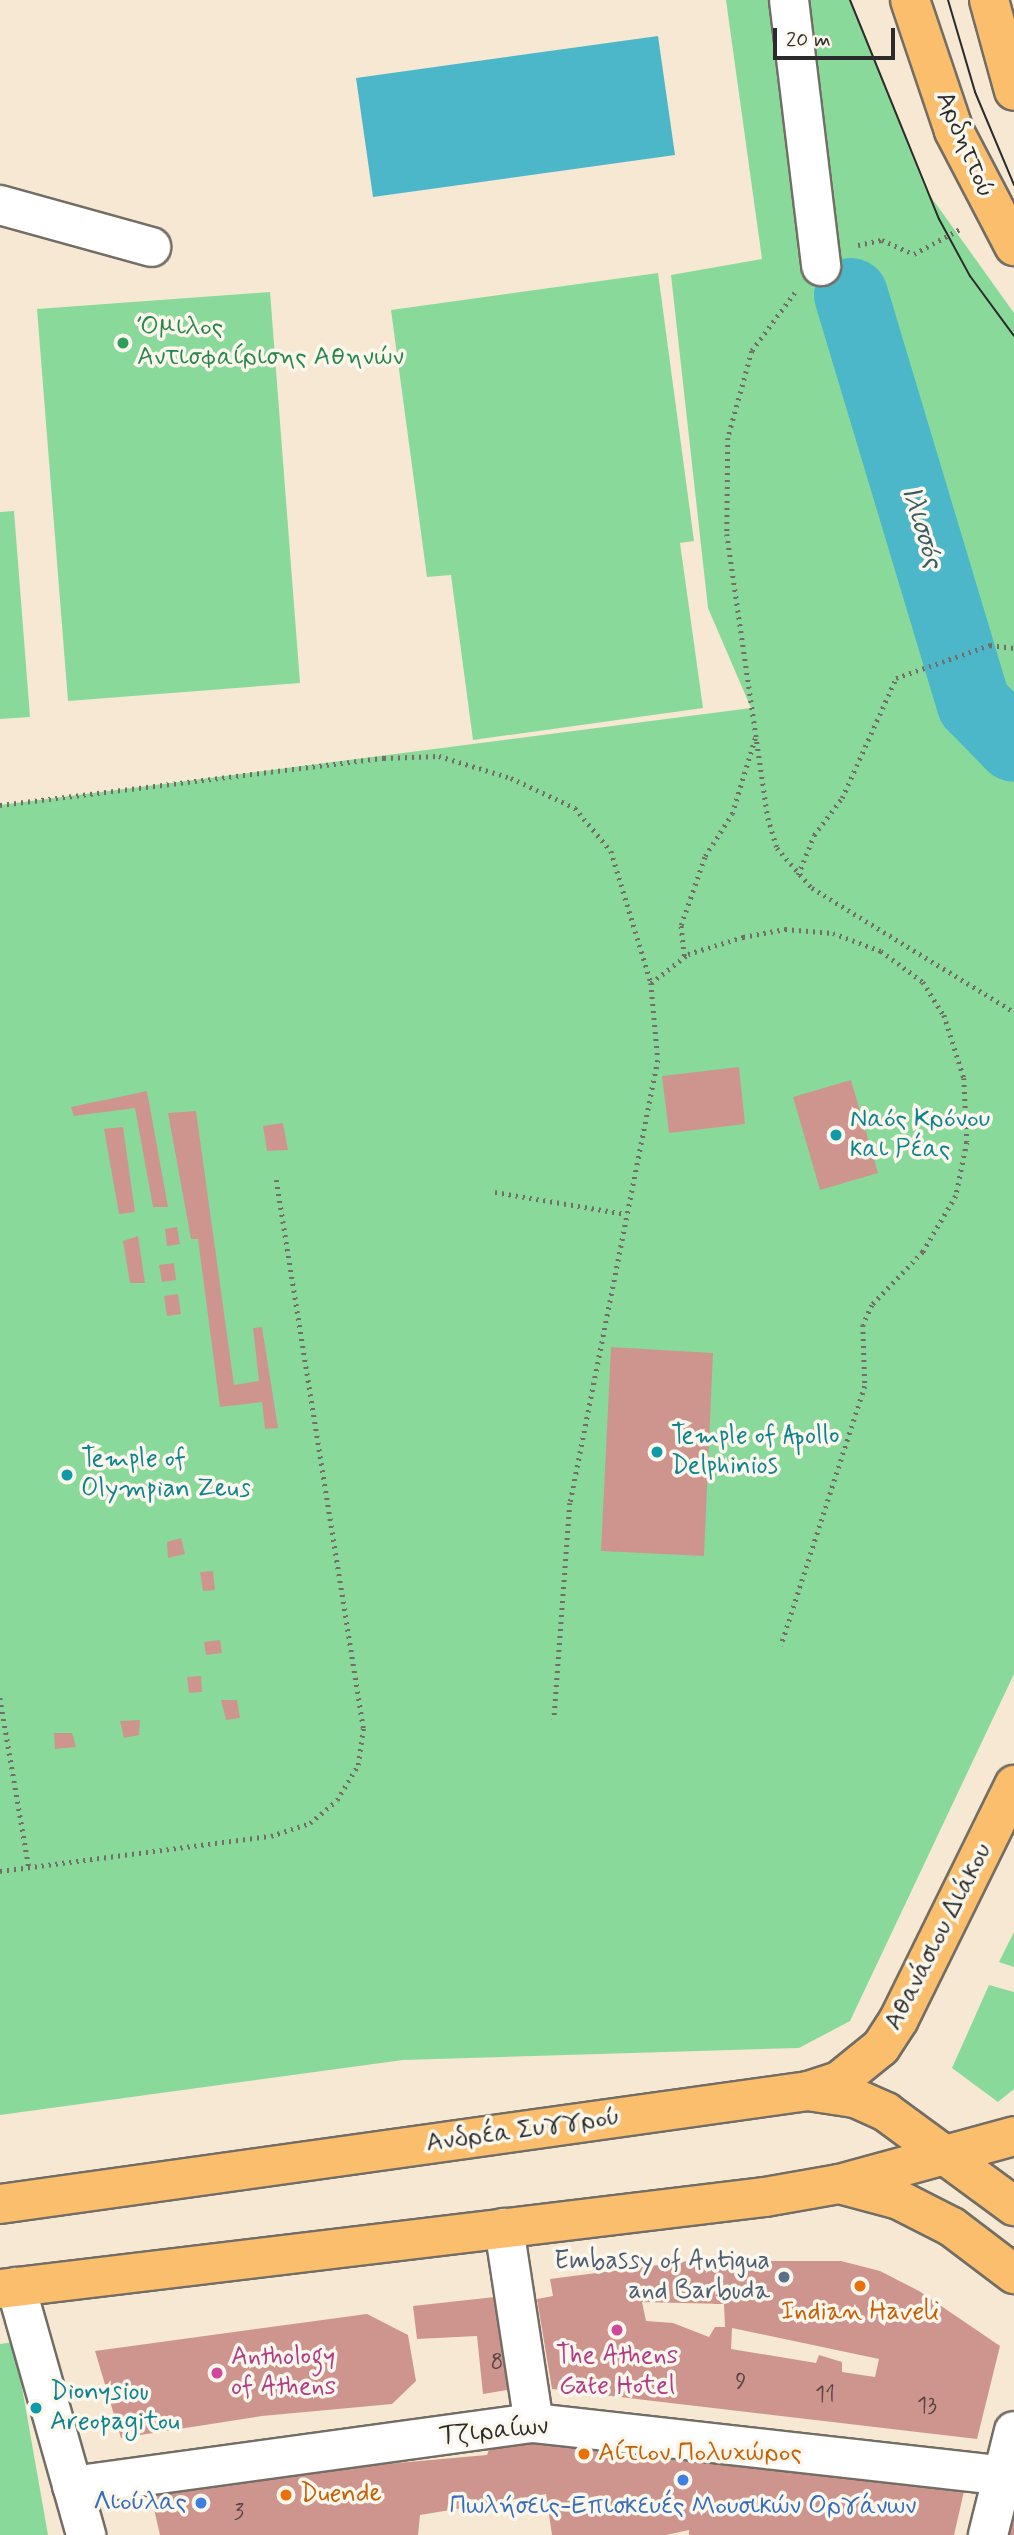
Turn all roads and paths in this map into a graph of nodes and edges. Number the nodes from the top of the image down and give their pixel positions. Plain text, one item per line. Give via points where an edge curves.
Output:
1 (789, 0) edge
2 (910, 0) edge
3 (989, 0) edge
4 (1014, 90) edge
5 (0, 205) edge
6 (992, 211) junction
7 (1014, 246) edge
8 (152, 247) dead end
9 (821, 266) junction
10 (1014, 648) edge
11 (757, 732) junction
12 (0, 805) edge
13 (798, 876) junction
14 (684, 957) junction
15 (650, 983) junction
16 (1014, 1012) edge
17 (276, 1180) dead end
18 (495, 1192) dead end
19 (626, 1214) junction
20 (781, 1646) dead end
21 (0, 1698) edge
22 (554, 1719) dead end
23 (1014, 1785) edge
24 (29, 1867) junction
25 (0, 1871) edge
26 (808, 2091) junction
27 (1014, 2136) edge
28 (949, 2157) junction
29 (839, 2184) junction
30 (0, 2204) edge
31 (1014, 2206) edge
32 (504, 2228) junction
33 (1014, 2274) edge
34 (8, 2288) edge
35 (534, 2423) junction
36 (1014, 2431) edge
37 (1001, 2476) junction
38 (72, 2486) junction
39 (86, 2535) edge
40 (988, 2535) edge

1 - 9 street
2 - 6 main road, Αρδηττού via 954,131
3 - 4 main road
5 - 8 street
6 - 7 main road, Αρδηττού
6 - 9 path via 914,254 882,240 839,249
9 - 11 path via 752,351 728,439 727,534
10 - 13 path via 990,645 896,678 842,797 814,835
11 - 13 path via 768,818 777,848
11 - 14 path via 732,814 705,856 681,926
12 - 15 path via 384,758 439,757 511,778 575,808 611,850
13 - 16 path
14 - 15 path
14 - 20 path via 785,929 833,933 881,951 923,982 944,1014 964,1078 967,1142 956,1196 923,1252 872,1305 863,1325 865,1385
15 - 19 path via 658,1060
17 - 24 path via 363,1728 358,1765 337,1800 310,1823 271,1836
18 - 19 path
19 - 22 path via 570,1503
21 - 24 path
23 - 26 main road, Αθανάσιου Διάκου via 881,2047 839,2081
24 - 25 path
26 - 28 main road, Ανδρέα Συγγρού via 855,2098 886,2112
26 - 30 main road, Ανδρέα Συγγρού
27 - 28 main road
28 - 29 main road
28 - 31 main road, Ανδρέα Συγγρού
29 - 32 main road
29 - 33 main road via 899,2200 952,2227
32 - 34 main road
32 - 35 street
34 - 38 street
35 - 37 street, Τζιραίων
35 - 38 street, Τζιραίων
36 - 37 street
37 - 40 street
38 - 39 street

